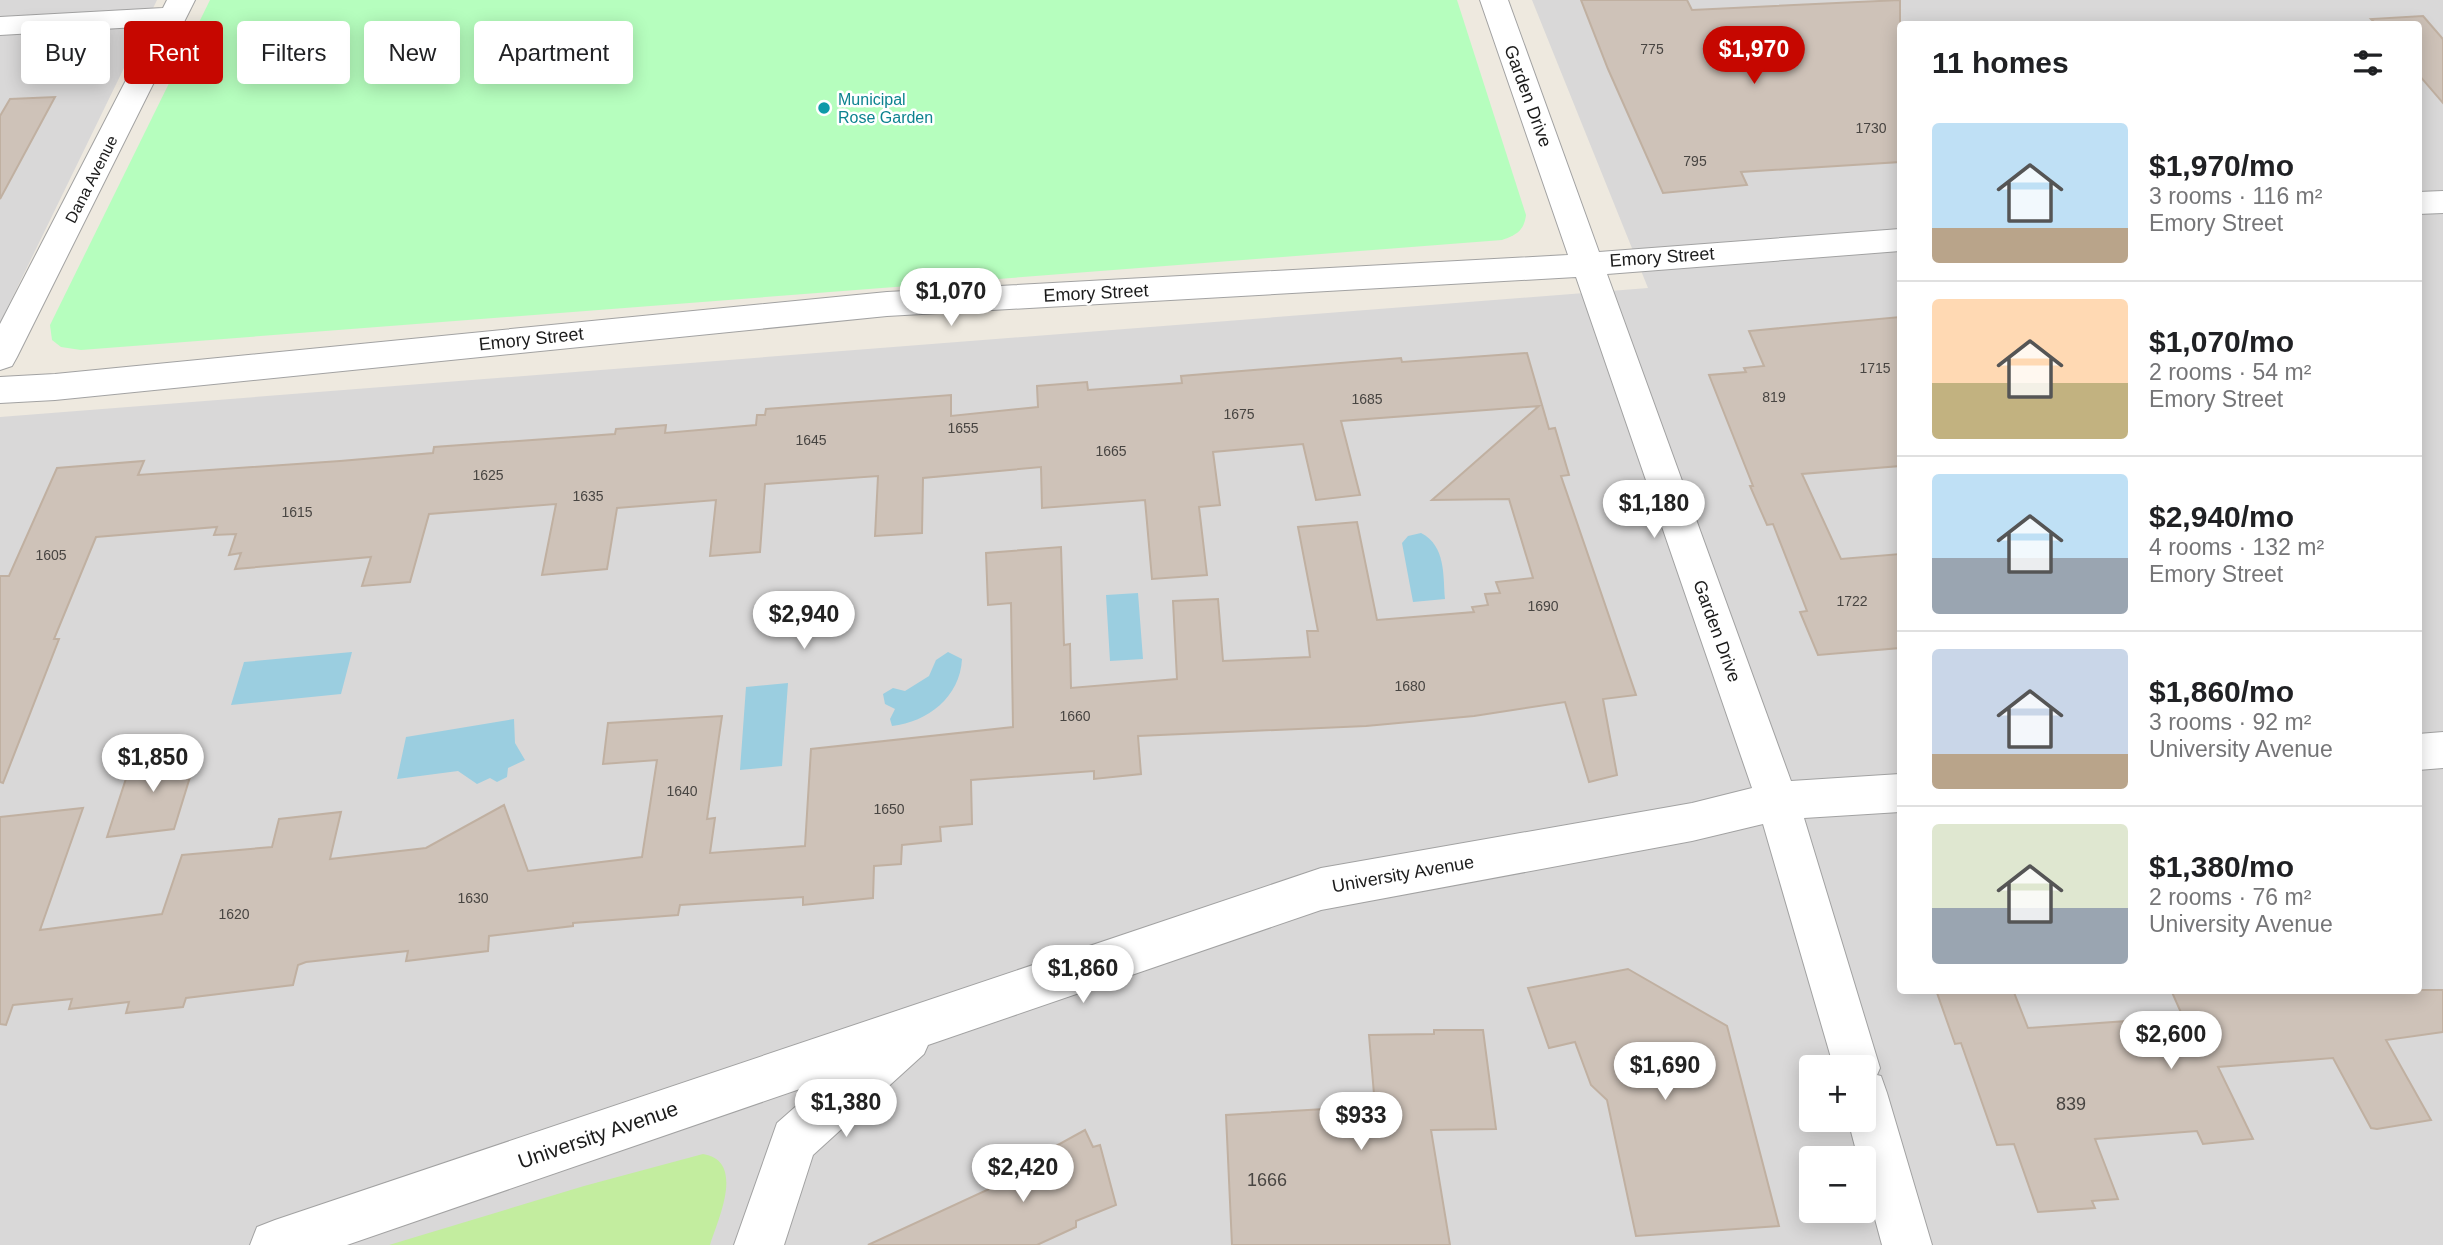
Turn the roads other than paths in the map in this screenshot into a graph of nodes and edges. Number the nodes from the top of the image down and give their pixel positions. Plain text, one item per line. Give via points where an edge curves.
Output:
1 (1494, 0) edge
2 (177, 8) edge
3 (0, 26) edge
4 (2443, 202) edge
5 (2422, 203) edge
6 (1897, 240) edge
7 (1586, 263) junction
8 (0, 357) edge
9 (0, 390) edge
10 (2443, 750) edge
11 (2422, 752) edge
12 (1897, 793) edge
13 (1777, 802) junction
14 (922, 1026) junction
15 (1853, 1055) edge
16 (1875, 1132) edge
17 (275, 1245) edge
18 (759, 1245) edge
19 (1907, 1245) edge

1 - 7 street, Garden Drive
2 - 3 street
2 - 8 street, Dana Avenue
4 - 5 street
6 - 7 street, Emory Street
7 - 9 street, Emory Street via 887,304
7 - 13 street, Garden Drive
10 - 11 street
12 - 13 street, University Avenue
13 - 14 street, University Avenue via 1692,822 1321,889
13 - 15 street, Garden Drive
14 - 17 street, University Avenue
14 - 18 street, University Avenue via 794,1140
16 - 19 street

